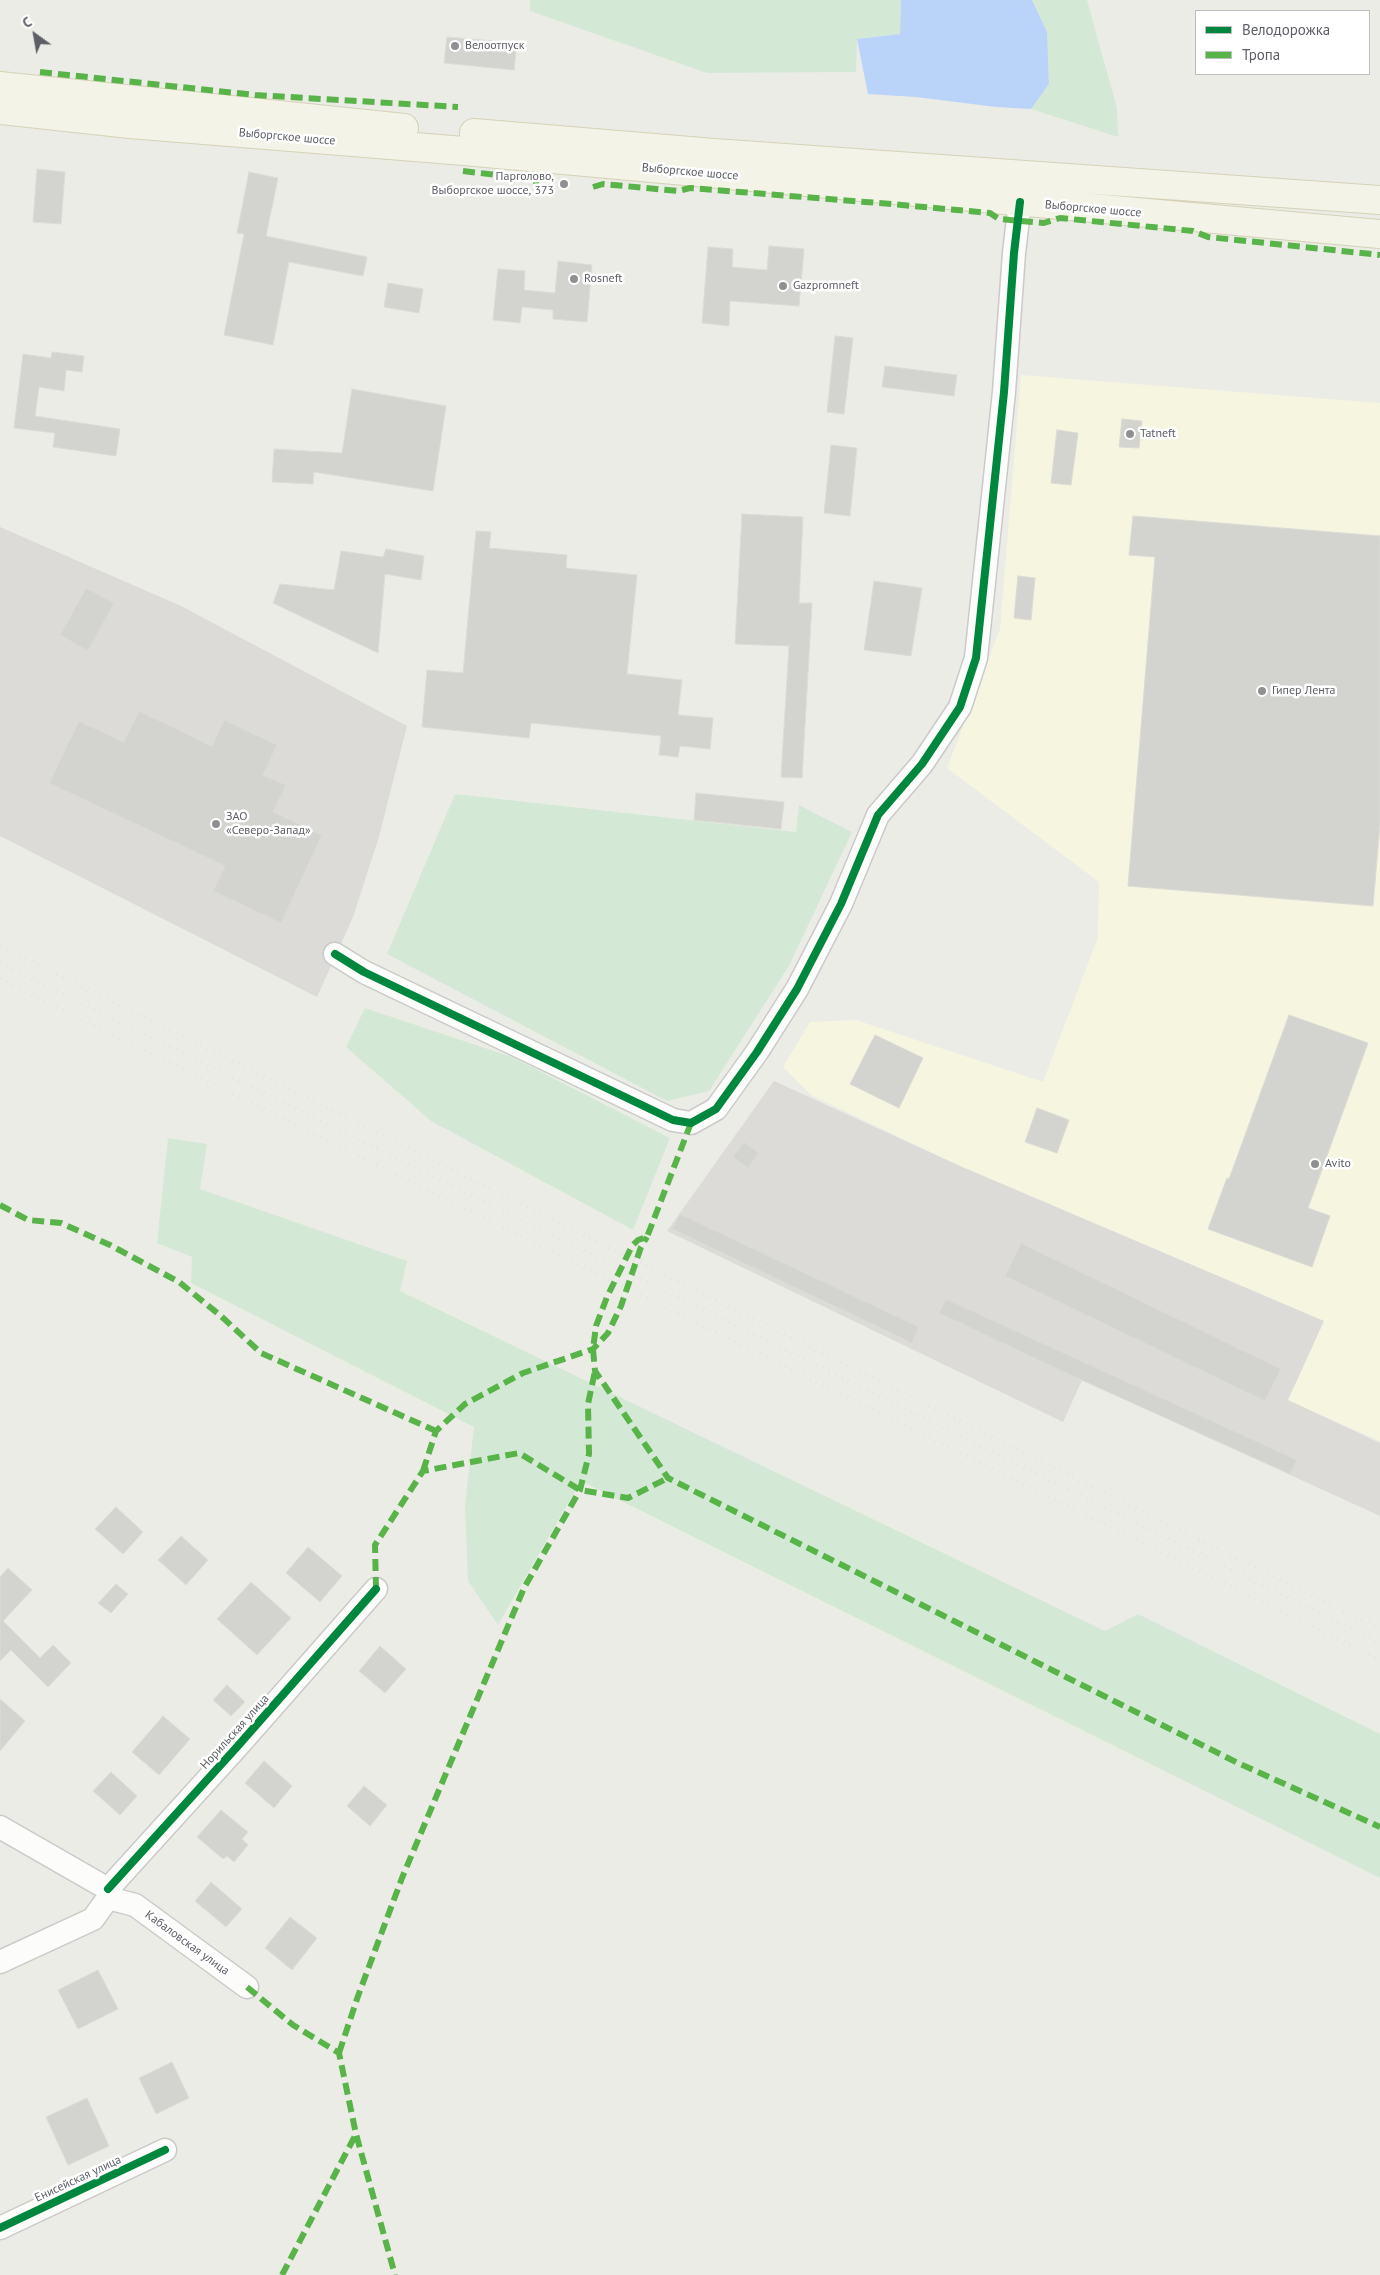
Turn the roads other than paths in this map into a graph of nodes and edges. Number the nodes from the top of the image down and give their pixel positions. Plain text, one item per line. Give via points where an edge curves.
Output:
1 (0, 86) edge
2 (0, 110) edge
3 (1380, 200) edge
4 (1020, 202) junction
5 (1380, 234) edge
6 (335, 954) dead end
7 (376, 1588) dead end
8 (0, 1827) edge
9 (108, 1893) junction
10 (0, 1962) edge
11 (247, 1987) dead end
12 (165, 2150) dead end
13 (0, 2228) edge

1 - 3 main road, Выборгское шоссе via 417,129
2 - 4 main road, Выборгское шоссе
4 - 5 main road, Выборгское шоссе
4 - 6 street via 976,658 960,707 922,764 878,815 841,904 797,989 716,1109 691,1123 673,1120 364,972
7 - 9 street, Норильская улица
8 - 9 street, Кабаловская улица
9 - 10 street, Норильская улица via 93,1919
9 - 11 street, Кабаловская улица via 135,1905
12 - 13 street, Енисейская улица

